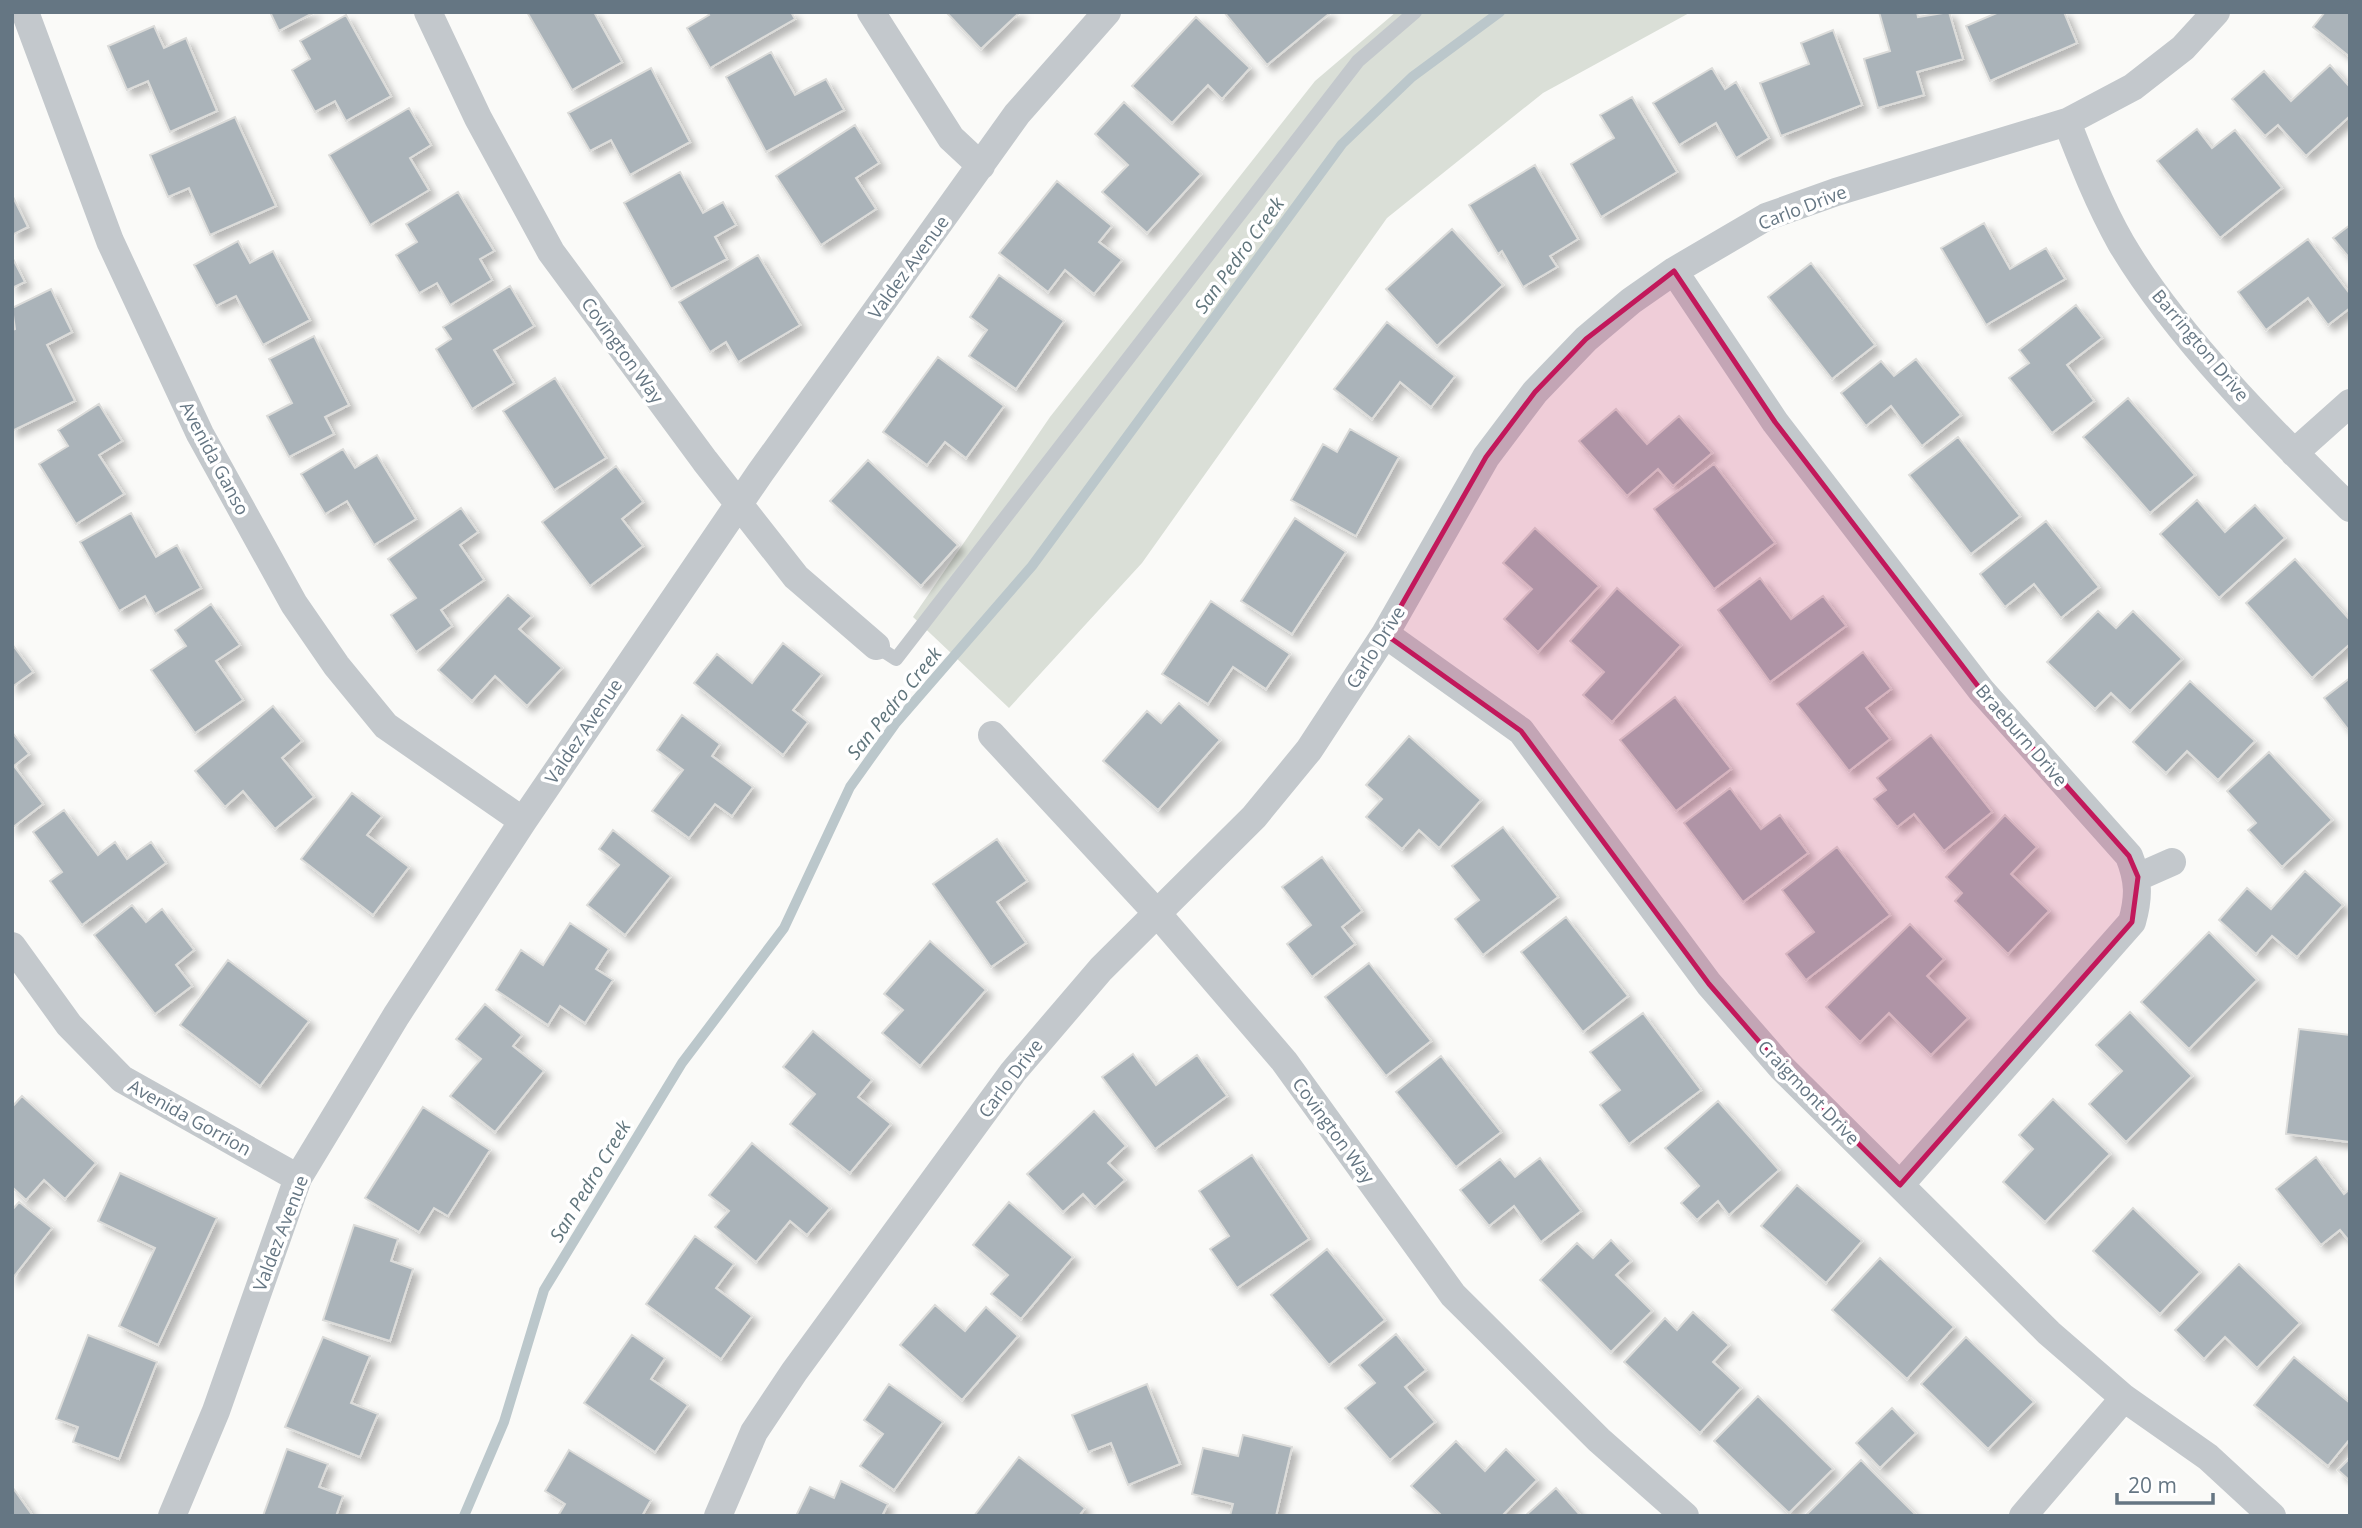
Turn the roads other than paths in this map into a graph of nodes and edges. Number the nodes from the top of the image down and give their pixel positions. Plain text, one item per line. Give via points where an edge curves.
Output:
1 (24, 12) edge
2 (428, 12) edge
3 (871, 12) edge
4 (1107, 12) edge
5 (1415, 12) edge
6 (2216, 12) edge
7 (2067, 122) junction
8 (981, 166) junction
9 (1674, 271) junction
10 (2350, 403) edge
11 (2294, 453) junction
12 (738, 504) junction
13 (2350, 508) edge
14 (1385, 634) junction
15 (876, 646) joint
16 (992, 735) dead end
17 (523, 821) junction
18 (2172, 862) dead end
19 (2138, 877) junction
20 (1156, 912) junction
21 (12, 946) edge
22 (299, 1178) junction
23 (1900, 1185) junction
24 (2124, 1398) junction
25 (172, 1516) edge
26 (718, 1516) edge
27 (1685, 1516) edge
28 (2023, 1516) edge
29 (2272, 1516) edge

1 - 17 street, Avenida Ganso via 110,241 200,434 294,604 386,726
2 - 12 street, Covington Way via 478,118 551,252
3 - 8 street via 951,138
4 - 8 street, Valdez Avenue via 1017,114
5 - 15 lane via 1358,61 896,659
6 - 7 street, Carlo Drive via 2183,48 2133,87
7 - 9 street, Carlo Drive via 1766,217
7 - 11 street, Barrington Drive via 2093,191 2122,244 2181,327
8 - 12 street, Valdez Avenue
9 - 14 street, Carlo Drive via 1586,340 1535,392 1486,457
9 - 19 street, Braeburn Drive via 1775,422 1981,690 2129,856
10 - 11 street
11 - 13 street, Barrington Drive
12 - 15 street, Covington Way via 796,577
12 - 17 street, Valdez Avenue
14 - 20 street, Carlo Drive via 1301,760 1254,817
14 - 23 street, Craigmont Drive via 1521,731 1709,984 1782,1068
16 - 20 street, Covington Way
17 - 22 street, Valdez Avenue via 396,1016
18 - 19 street
19 - 23 street via 2132,922
20 - 26 street, Carlo Drive via 1013,1072 802,1360 754,1432
20 - 27 street, Covington Way via 1284,1061 1453,1295 1599,1440
21 - 22 street, Avenida Gorrion via 69,1025 122,1079
22 - 25 street, Valdez Avenue via 216,1410
23 - 24 street, Craigmont Drive via 2049,1333
24 - 28 street
24 - 29 street, Craigmont Drive via 2208,1457

